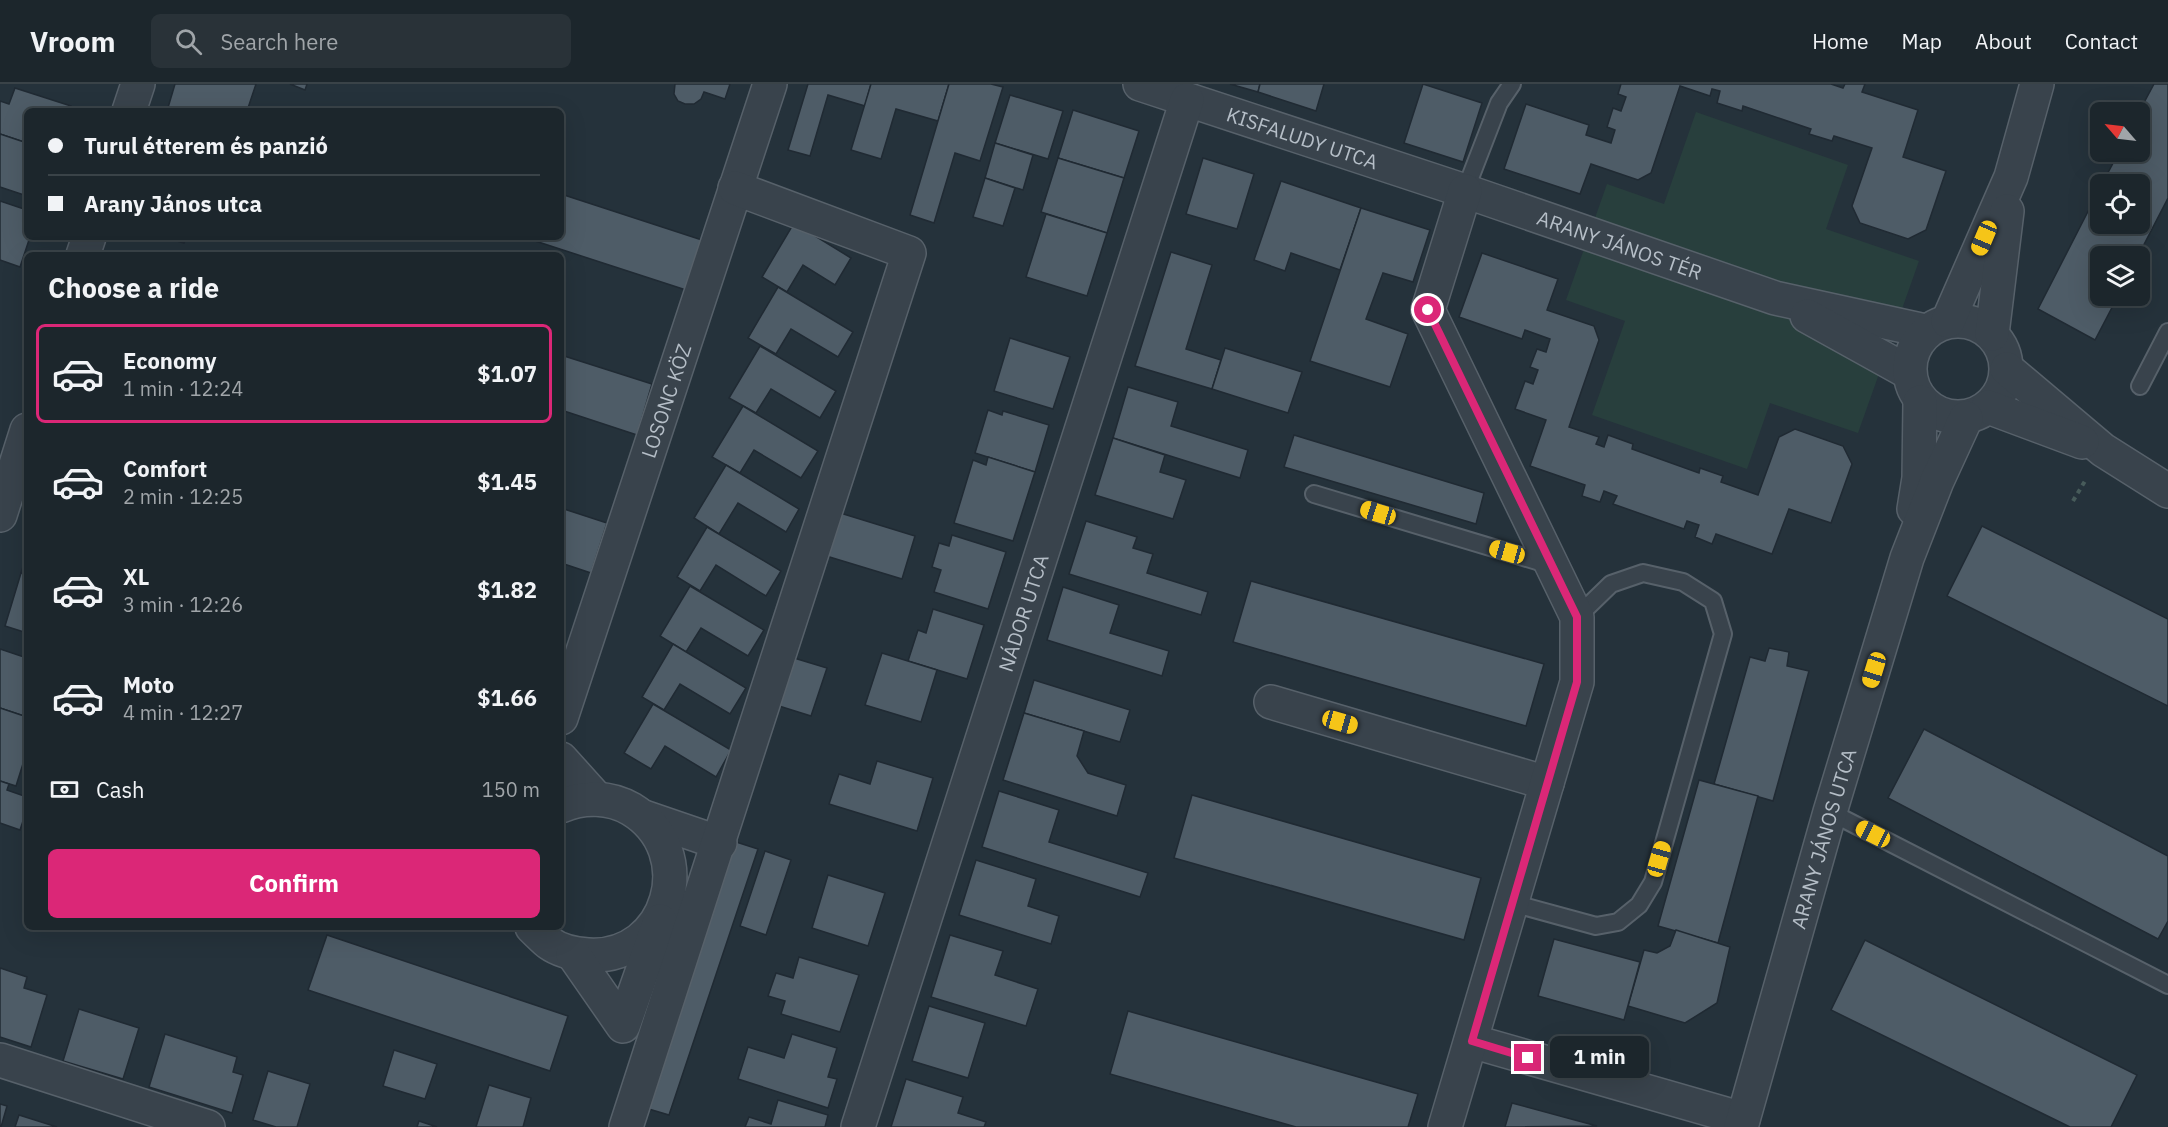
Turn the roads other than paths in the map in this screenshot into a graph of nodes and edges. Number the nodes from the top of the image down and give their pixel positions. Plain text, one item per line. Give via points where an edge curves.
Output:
1 (138, 84) edge
2 (770, 84) edge
3 (1140, 84) edge
4 (1512, 84) edge
5 (2037, 84) edge
6 (1187, 100) junction
7 (130, 108) edge
8 (2011, 177) junction
9 (735, 188) junction
10 (1465, 191) junction
11 (1775, 298) junction
12 (1937, 326) junction
13 (2168, 332) edge
14 (1992, 334) junction
15 (2007, 369) junction
16 (1908, 372) junction
17 (2140, 386) dead end
18 (1920, 402) junction
19 (1977, 412) junction
20 (24, 439) edge
21 (2103, 450) junction
22 (2168, 490) edge
23 (1314, 494) dead end
24 (0, 514) edge
25 (1907, 558) junction
26 (1550, 565) junction
27 (1577, 617) junction
28 (1271, 702) dead end
29 (564, 709) edge
30 (564, 762) edge
31 (1547, 783) junction
32 (597, 798) junction
33 (564, 805) edge
34 (1830, 812) junction
35 (644, 817) junction
36 (688, 832) junction
37 (720, 843) junction
38 (667, 901) junction
39 (1512, 903) junction
40 (535, 930) edge
41 (573, 954) junction
42 (2168, 985) edge
43 (623, 1026) junction
44 (1472, 1041) junction
45 (652, 1047) junction
46 (0, 1060) edge
47 (1742, 1123) edge
48 (208, 1127) edge
49 (626, 1127) edge
50 (858, 1127) edge
51 (1445, 1127) edge

1 - 7 street
2 - 9 street, LOSONC KÖZ
3 - 6 street, KISFALUDY UTCA
4 - 10 lane via 1499,104
5 - 8 street
6 - 10 street, KISFALUDY UTCA
6 - 50 street, NÁDOR UTCA
8 - 12 street
8 - 14 street
9 - 29 street, LOSONC KÖZ
9 - 37 street via 909,253
10 - 11 street, ARANY JÁNOS TÉR
10 - 26 street via 1428,310
11 - 12 street, ARANY JÁNOS TÉR
11 - 16 street, ARANY JÁNOS TÉR
12 - 14 street via 1972,322
12 - 16 street via 1916,345
13 - 17 lane
14 - 15 street via 2003,350
15 - 19 street via 2002,390
15 - 21 street
16 - 18 street
18 - 19 street via 1941,416
18 - 25 street, ARANY JÁNOS UTCA via 1919,478
19 - 21 street
19 - 25 street, ARANY JÁNOS UTCA via 1937,482
20 - 24 street
21 - 22 street
23 - 26 lane
25 - 34 street, ARANY JÁNOS UTCA
26 - 27 street
27 - 31 street via 1577,682
27 - 39 lane via 1611,584 1643,573 1683,582 1713,601 1723,634 1653,882 1639,905 1618,922 1596,926
28 - 31 street
30 - 32 street
31 - 39 street
32 - 33 street
32 - 35 street via 622,804
34 - 42 lane
34 - 47 street, ARANY JÁNOS UTCA
35 - 36 street
35 - 38 street via 660,837 670,862
36 - 37 street
36 - 38 street
37 - 45 street
38 - 41 street via 647,934 625,949 599,956
38 - 43 street
39 - 44 street
40 - 41 street via 549,943
41 - 43 street
43 - 45 street
44 - 47 street, ARANY JÁNOS UTCA
44 - 51 street
45 - 49 street
46 - 48 street

